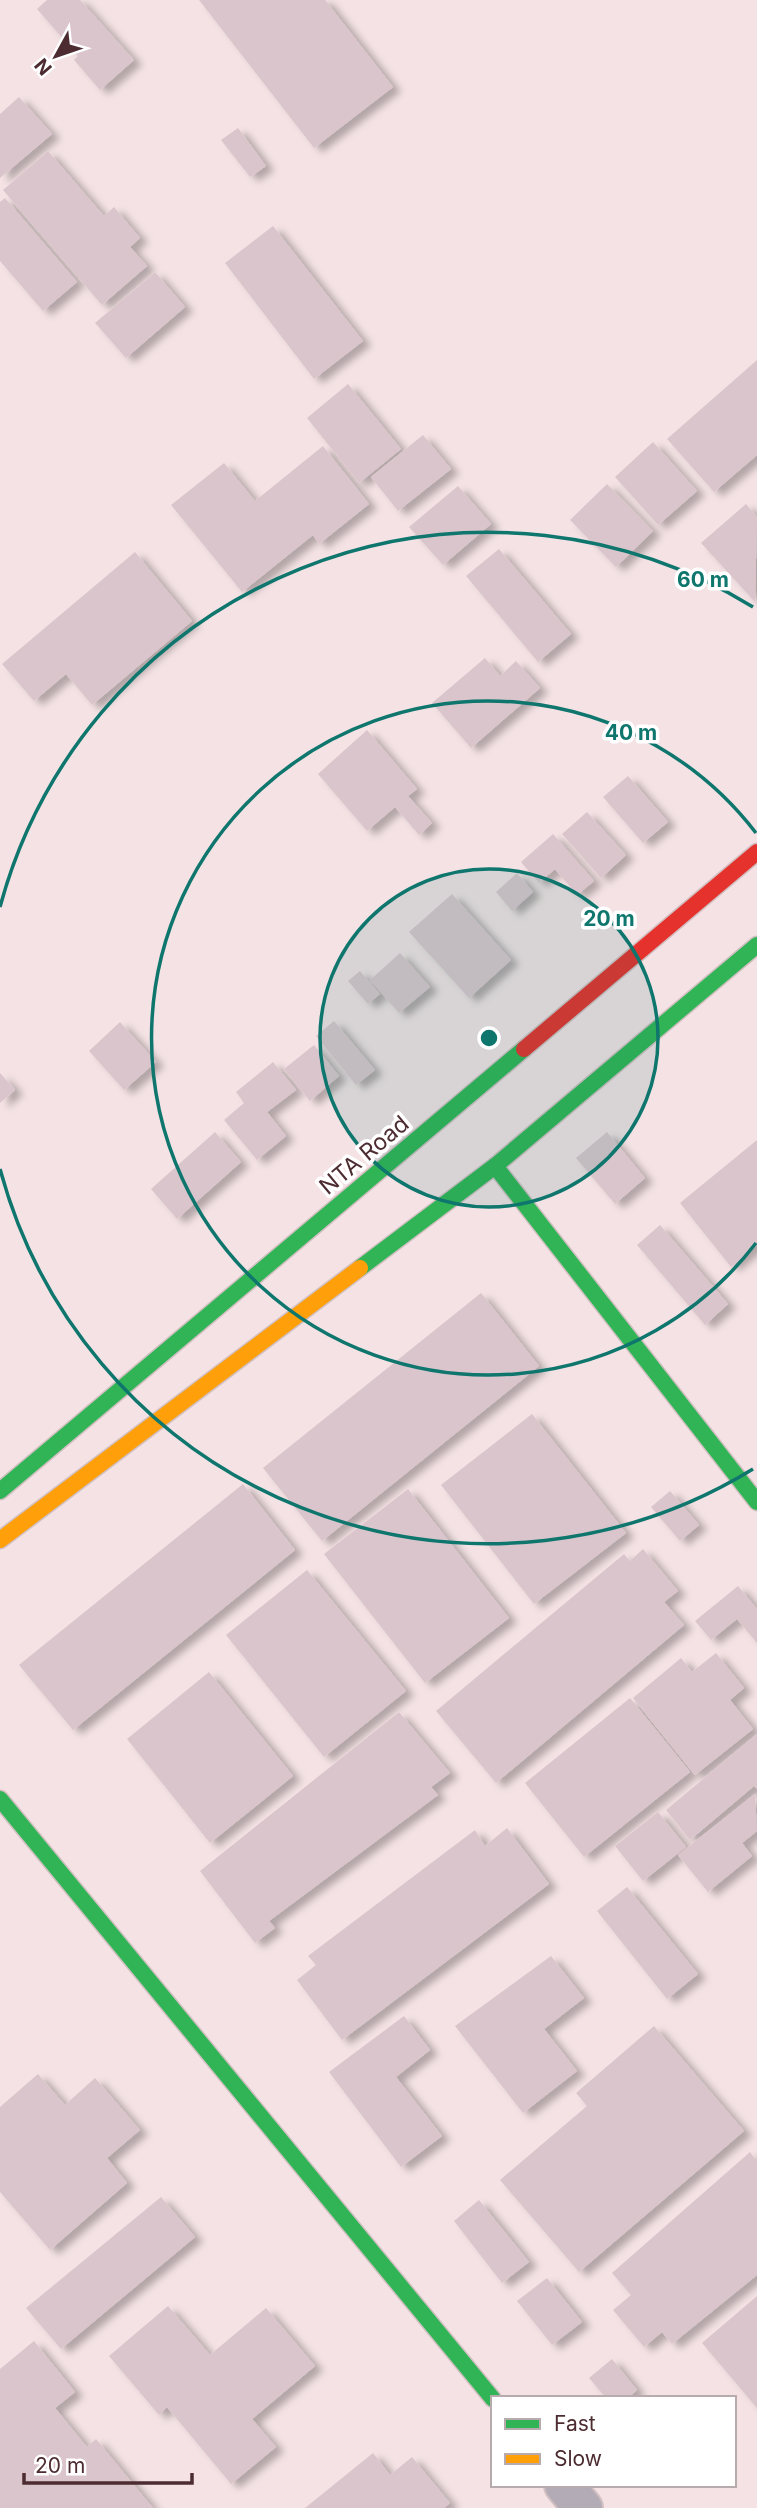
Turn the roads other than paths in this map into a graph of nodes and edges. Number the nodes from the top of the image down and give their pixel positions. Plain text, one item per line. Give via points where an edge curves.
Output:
1 (757, 852) edge
2 (757, 945) edge
3 (495, 1166) junction
4 (0, 1491) edge
5 (757, 1502) edge
6 (0, 1540) edge
7 (0, 1799) edge
8 (491, 2397) edge
9 (566, 2487) edge
10 (583, 2508) edge

1 - 4 main road, NTA Road
2 - 3 main road
3 - 5 main road
3 - 6 main road
7 - 8 main road
9 - 10 street

